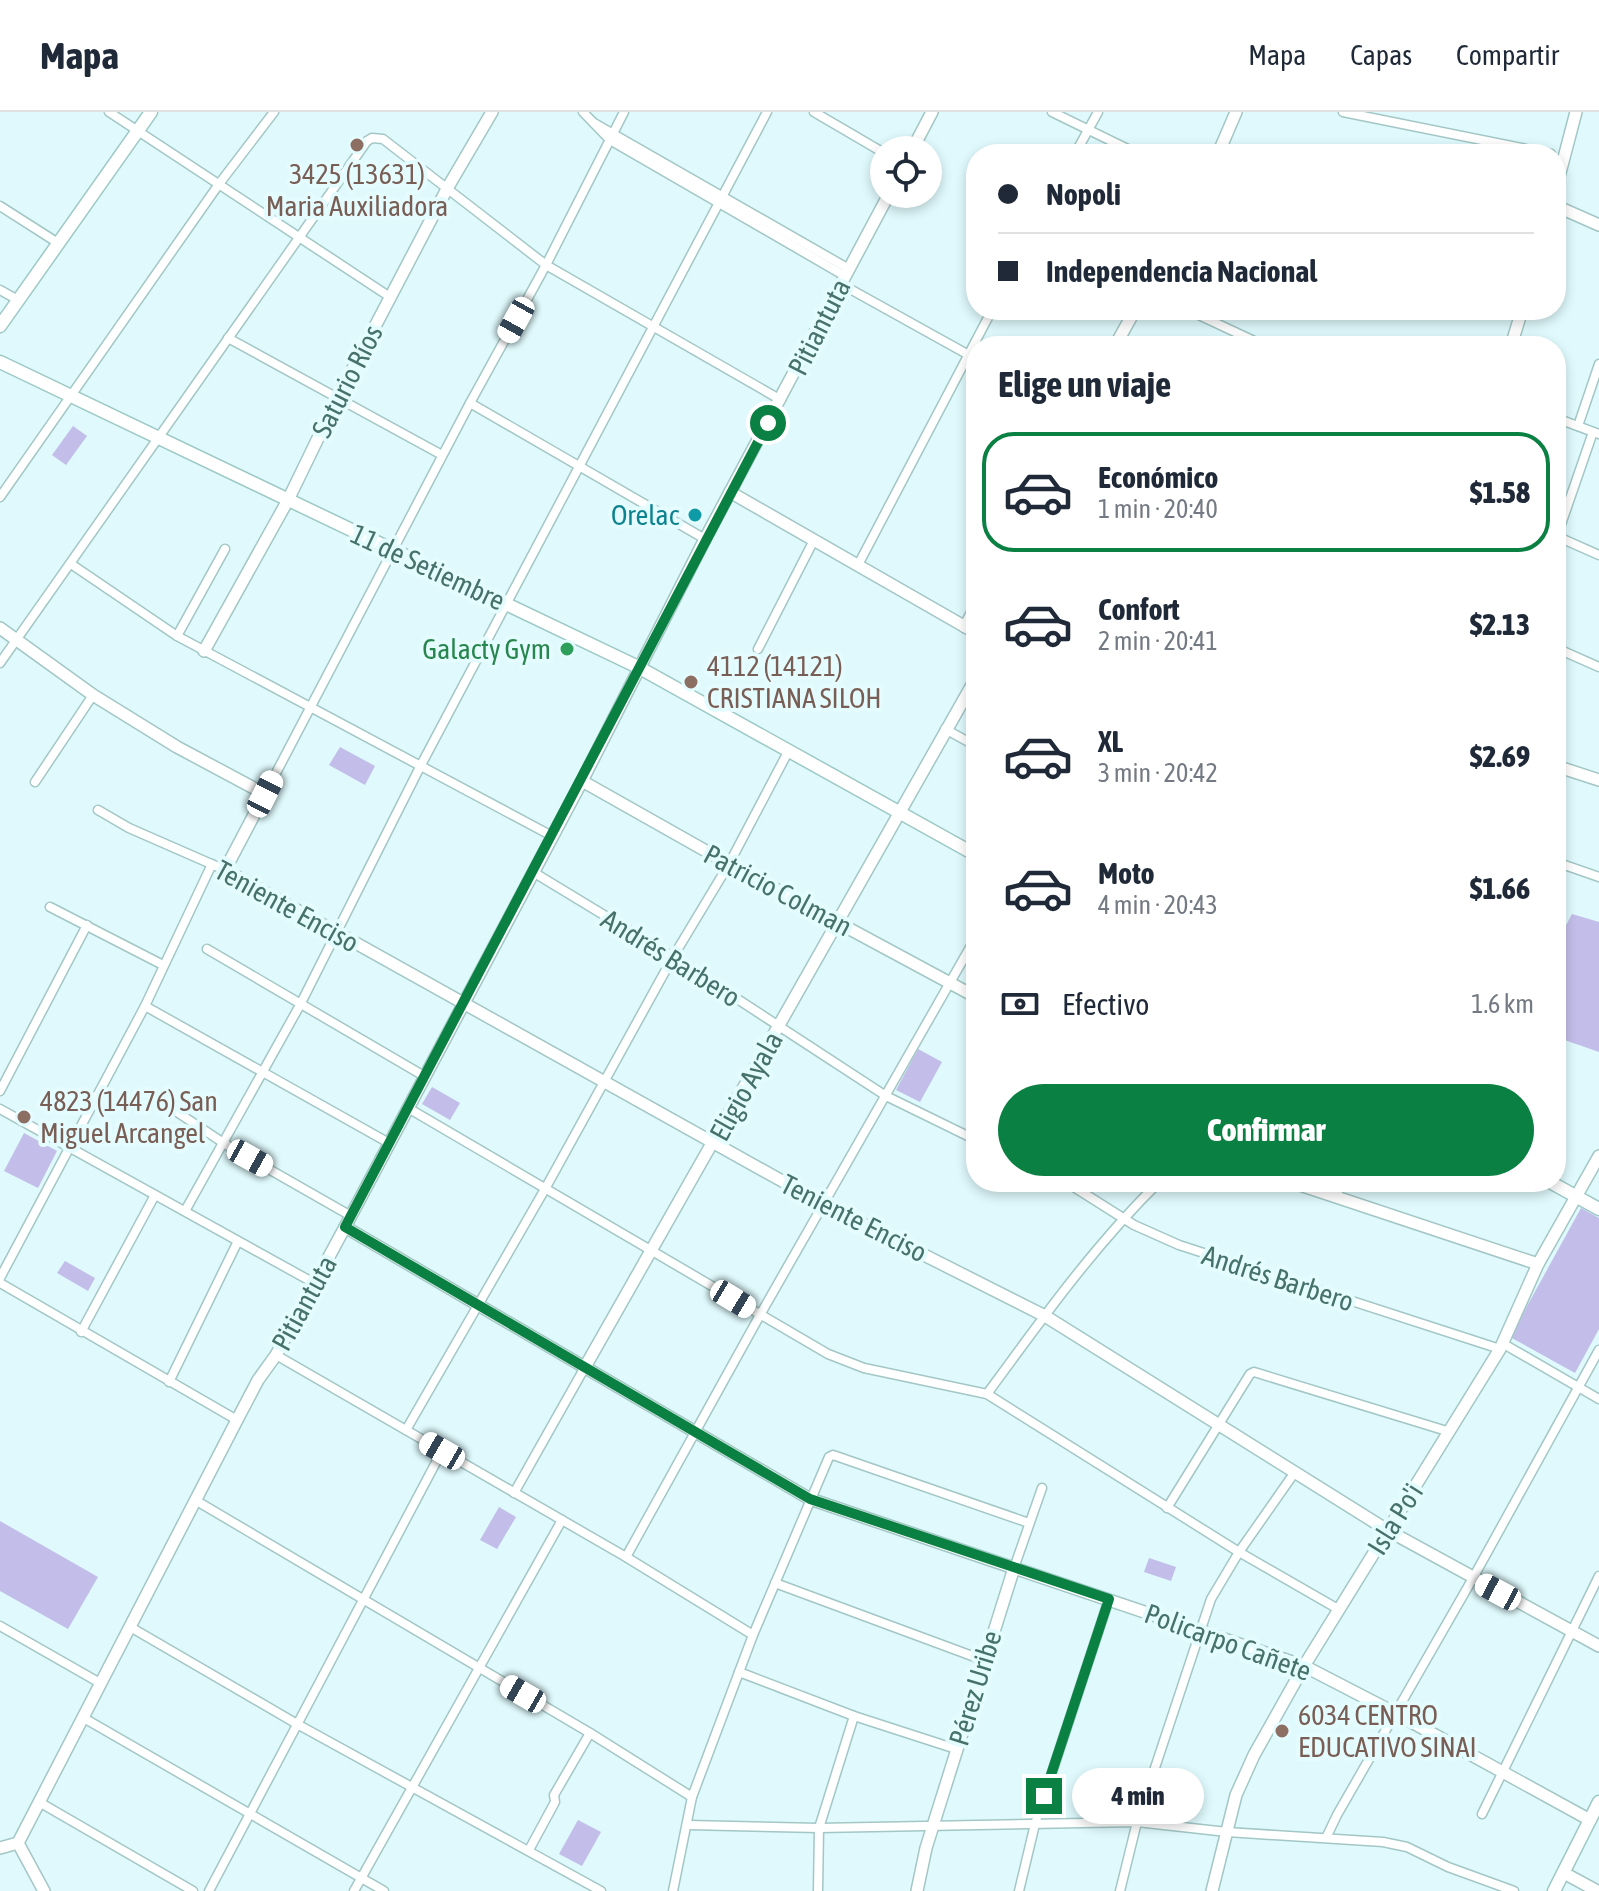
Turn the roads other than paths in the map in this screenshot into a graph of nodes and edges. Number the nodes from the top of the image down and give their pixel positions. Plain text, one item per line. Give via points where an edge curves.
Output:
1 (109, 112) edge
2 (151, 112) edge
3 (274, 112) edge
4 (492, 112) edge
5 (583, 112) edge
6 (624, 112) edge
7 (767, 112) edge
8 (814, 112) edge
9 (932, 112) edge
10 (1052, 112) edge
11 (1098, 112) edge
12 (1236, 112) edge
13 (1343, 112) edge
14 (1576, 112) edge
15 (138, 131) junction
16 (1087, 131) junction
17 (919, 136) edge
18 (612, 137) junction
19 (1080, 144) edge
20 (1116, 144) edge
21 (1222, 144) edge
22 (1502, 144) edge
23 (1562, 144) edge
24 (870, 145) edge
25 (219, 184) junction
26 (448, 187) junction
27 (723, 195) junction
28 (718, 205) junction
29 (0, 206) edge
30 (881, 208) edge
31 (1566, 210) edge
32 (1599, 225) edge
33 (301, 238) junction
34 (58, 243) junction
35 (546, 265) junction
36 (845, 276) junction
37 (0, 290) edge
38 (390, 297) junction
39 (18, 300) junction
40 (1207, 320) edge
41 (0, 326) edge
42 (653, 327) junction
43 (1238, 336) edge
44 (228, 338) junction
45 (966, 353) edge
46 (0, 362) edge
47 (1599, 364) edge
48 (966, 368) edge
49 (72, 396) junction
50 (337, 399) junction
51 (781, 400) junction
52 (470, 403) junction
53 (1566, 422) edge
54 (1578, 426) junction
55 (1596, 433) edge
56 (157, 438) junction
57 (442, 455) junction
58 (579, 466) junction
59 (730, 492) junction
60 (0, 497) edge
61 (288, 500) junction
62 (1566, 512) edge
63 (705, 539) junction
64 (814, 540) junction
65 (1566, 540) edge
66 (225, 549) dead end
67 (392, 551) junction
68 (1599, 555) edge
69 (71, 564) junction
70 (858, 565) junction
71 (507, 604) junction
72 (966, 627) edge
73 (0, 628) edge
74 (177, 636) junction
75 (16, 640) junction
76 (758, 649) dead end
77 (204, 651) junction
78 (1566, 652) edge
79 (0, 663) edge
80 (638, 667) junction
81 (1599, 667) edge
82 (966, 694) edge
83 (93, 695) junction
84 (311, 706) junction
85 (945, 729) junction
86 (966, 741) edge
87 (789, 750) junction
88 (421, 765) junction
89 (1566, 769) edge
90 (1599, 780) edge
91 (582, 781) junction
92 (35, 782) dead end
93 (265, 794) junction
94 (98, 810) dead end
95 (902, 812) junction
96 (552, 836) junction
97 (966, 849) edge
98 (212, 864) junction
99 (729, 864) junction
100 (1566, 865) edge
101 (225, 870) junction
102 (533, 872) junction
103 (1599, 877) edge
104 (50, 907) dead end
105 (838, 921) junction
106 (87, 925) junction
107 (337, 932) junction
108 (207, 949) dead end
109 (966, 954) edge
110 (673, 957) junction
111 (163, 965) junction
112 (949, 983) junction
113 (966, 992) edge
114 (462, 1003) junction
115 (300, 1005) junction
116 (145, 1006) junction
117 (779, 1027) junction
118 (263, 1072) junction
119 (424, 1076) junction
120 (603, 1080) junction
121 (0, 1091) edge
122 (886, 1096) junction
123 (159, 1100) dead end
124 (408, 1108) junction
125 (0, 1109) edge
126 (966, 1135) edge
127 (389, 1143) junction
128 (225, 1144) junction
129 (714, 1144) junction
130 (70, 1145) junction
131 (1599, 1156) edge
132 (545, 1189) junction
133 (1566, 1191) edge
134 (1082, 1192) edge
135 (1149, 1192) edge
136 (1322, 1192) edge
137 (1337, 1192) edge
138 (155, 1195) junction
139 (1334, 1196) junction
140 (1578, 1197) junction
141 (825, 1205) junction
142 (1599, 1209) edge
143 (185, 1211) junction
144 (1123, 1218) junction
145 (348, 1222) junction
146 (238, 1241) junction
147 (652, 1250) junction
148 (1538, 1264) junction
149 (0, 1281) edge
150 (314, 1283) junction
151 (478, 1303) junction
152 (760, 1315) junction
153 (1045, 1316) junction
154 (81, 1332) junction
155 (1501, 1346) junction
156 (1599, 1350) edge
157 (276, 1355) junction
158 (585, 1367) junction
159 (169, 1382) junction
160 (1577, 1388) junction
161 (987, 1394) junction
162 (1599, 1399) edge
163 (237, 1420) junction
164 (1217, 1425) junction
165 (406, 1430) junction
166 (695, 1431) junction
167 (1450, 1432) junction
168 (442, 1451) junction
169 (1295, 1472) junction
170 (1042, 1488) dead end
171 (514, 1493) junction
172 (810, 1499) junction
173 (195, 1500) junction
174 (1167, 1508) junction
175 (562, 1520) junction
176 (1029, 1523) junction
177 (1387, 1530) junction
178 (1239, 1552) junction
179 (626, 1557) junction
180 (1014, 1568) junction
181 (1599, 1576) edge
182 (1473, 1578) junction
183 (775, 1583) junction
184 (1109, 1599) junction
185 (362, 1600) junction
186 (1338, 1609) junction
187 (0, 1626) edge
188 (132, 1628) junction
189 (1201, 1631) junction
190 (1572, 1632) junction
191 (753, 1635) junction
192 (1599, 1646) edge
193 (983, 1660) junction
194 (1304, 1666) junction
195 (479, 1668) junction
196 (739, 1672) junction
197 (100, 1683) junction
198 (1395, 1713) junction
199 (854, 1716) junction
200 (82, 1717) junction
201 (297, 1724) junction
202 (590, 1733) junction
203 (956, 1749) junction
204 (1503, 1772) junction
205 (413, 1789) junction
206 (692, 1797) junction
207 (39, 1802) junction
208 (1599, 1802) edge
209 (250, 1814) junction
210 (1482, 1814) dead end
211 (1590, 1820) junction
212 (1137, 1822) junction
213 (1035, 1824) junction
214 (688, 1825) junction
215 (932, 1827) junction
216 (819, 1828) junction
217 (1227, 1832) junction
218 (1326, 1838) junction
219 (18, 1843) junction
220 (0, 1848) edge
221 (529, 1850) junction
222 (1564, 1873) junction
223 (361, 1878) junction
224 (44, 1891) edge
225 (193, 1891) edge
226 (209, 1891) edge
227 (354, 1891) edge
228 (384, 1891) edge
229 (601, 1891) edge
230 (673, 1891) edge
231 (818, 1891) edge
232 (917, 1891) edge
233 (1019, 1891) edge
234 (1120, 1891) edge
235 (1212, 1891) edge
236 (1514, 1891) edge
237 (1554, 1891) edge
238 (1597, 1891) edge

1 - 15 street
2 - 15 main road
3 - 25 street
4 - 26 street, Saturio Ríos
5 - 18 street
6 - 18 street
7 - 27 street
8 - 24 street
9 - 17 street
10 - 16 street
11 - 16 street
12 - 21 street
13 - 22 street
14 - 23 street
15 - 25 street
15 - 34 main road
16 - 19 street
16 - 20 street
18 - 27 street
18 - 28 street
18 - 35 street
25 - 33 street
25 - 49 street
26 - 33 street via 383,139 372,138
26 - 35 street
26 - 38 street, Saturio Ríos
27 - 28 street
27 - 36 street
28 - 36 street
28 - 42 street
29 - 34 street
30 - 36 street, Pitiantuta
31 - 32 street
33 - 38 street
33 - 44 street
34 - 39 main road
35 - 42 street
35 - 52 street
36 - 45 street
36 - 51 street, Pitiantuta
37 - 39 street
38 - 50 street, Saturio Ríos
39 - 41 main road
40 - 43 street
42 - 51 street
42 - 58 street
44 - 50 street
44 - 56 street
46 - 49 main road, 11 de Setiembre
47 - 54 street
48 - 70 street
49 - 56 main road, 11 de Setiembre
49 - 60 street
50 - 57 street
50 - 61 street, Saturio Ríos
51 - 59 street, Pitiantuta
52 - 57 street
52 - 58 street
53 - 54 street
54 - 55 street
55 - 62 street
56 - 61 main road, 11 de Setiembre
56 - 69 street
57 - 67 street
58 - 63 street
58 - 71 street
59 - 63 street, Pitiantuta
59 - 64 street
61 - 67 main road, 11 de Setiembre
61 - 77 street, Saturio Ríos
63 - 80 street, Pitiantuta
64 - 70 street
64 - 76 street
65 - 68 street
66 - 74 street
67 - 71 main road, 11 de Setiembre
67 - 84 street
69 - 74 street
69 - 75 street
70 - 72 street
71 - 80 main road, 11 de Setiembre
71 - 88 street
73 - 75 street
74 - 77 street
75 - 79 street
75 - 83 street
77 - 84 street
78 - 81 street
80 - 87 main road, 11 de Setiembre
80 - 91 street, Pitiantuta
82 - 85 street, Eligio Ayala
83 - 92 street
83 - 93 street
84 - 88 street
84 - 93 street
85 - 86 street
85 - 95 street, Eligio Ayala
87 - 95 main road, 11 de Setiembre
87 - 99 street
88 - 96 street
88 - 107 street
89 - 90 street
91 - 96 street, Pitiantuta
91 - 99 street, Patricio Colman
93 - 101 street
94 - 98 street, Teniente Enciso
95 - 97 main road, 11 de Setiembre
95 - 105 street, Eligio Ayala
96 - 102 street, Pitiantuta
98 - 101 street, Teniente Enciso
98 - 111 street
99 - 105 street, Patricio Colman
99 - 110 street
100 - 103 street
101 - 107 street, Teniente Enciso
102 - 110 street, Andrés Barbero
102 - 114 street, Pitiantuta
104 - 106 street
105 - 112 street, Patricio Colman
105 - 117 street, Eligio Ayala
106 - 111 street
106 - 121 street
107 - 114 street, Teniente Enciso
107 - 115 street
108 - 115 street
109 - 112 street
110 - 117 street, Andrés Barbero
110 - 120 street
111 - 116 street
112 - 113 street, Patricio Colman
112 - 122 street
114 - 119 street, Pitiantuta
114 - 120 street, Teniente Enciso
115 - 118 street
115 - 119 street
116 - 118 street
116 - 130 street
117 - 122 street, Andrés Barbero
117 - 129 street, Eligio Ayala
118 - 127 street
118 - 128 street
119 - 124 street, Pitiantuta
120 - 129 street, Teniente Enciso
120 - 132 street
122 - 126 street, Andrés Barbero
122 - 141 street
123 - 128 street, Policarpo Cañete
124 - 127 street, Pitiantuta
124 - 132 street
125 - 130 street
127 - 145 street, Pitiantuta
128 - 143 street
128 - 145 street, Policarpo Cañete
129 - 141 street, Teniente Enciso
129 - 147 street, Eligio Ayala
130 - 138 street
130 - 149 street
131 - 140 street, Isla Po'i
132 - 147 street
132 - 151 street
133 - 140 main road
134 - 144 street, Andrés Barbero
135 - 144 street
136 - 139 street
137 - 139 street
138 - 143 street
138 - 154 street
139 - 148 street
140 - 142 main road
140 - 148 street, Isla Po'i
141 - 152 street
141 - 153 street, Teniente Enciso
143 - 146 street
144 - 153 street
144 - 155 street, Andrés Barbero via 1247,1269
145 - 150 street, Pitiantuta
145 - 151 street, Policarpo Cañete
146 - 150 street
146 - 159 street
147 - 152 street
147 - 158 street, Eligio Ayala
148 - 155 street, Isla Po'i
149 - 154 street
150 - 157 street, Pitiantuta
151 - 158 street, Policarpo Cañete
151 - 165 street
152 - 161 street via 846,1362
152 - 166 street
153 - 161 street
153 - 164 street, Teniente Enciso
154 - 159 street
155 - 160 street, Andrés Barbero
155 - 167 street, Isla Po'i
156 - 160 street
157 - 163 street, Pitiantuta
157 - 165 street
158 - 166 street, Policarpo Cañete
158 - 171 street, Eligio Ayala
159 - 163 street
160 - 162 street, Andrés Barbero
160 - 182 street
161 - 174 street
163 - 173 street, Pitiantuta
164 - 167 street via 1250,1374 1258,1372
164 - 169 street, Teniente Enciso
164 - 174 street
165 - 168 street
166 - 172 street, Policarpo Cañete
166 - 179 street
167 - 177 street, Isla Po'i
168 - 171 street
168 - 185 street
169 - 177 street, Teniente Enciso
169 - 178 street
170 - 176 street, Pérez Uribe
171 - 175 street
172 - 176 street via 833,1455
172 - 180 street, Policarpo Cañete
172 - 183 street
173 - 185 street
173 - 188 street, Pitiantuta
174 - 178 street
175 - 179 street
175 - 195 street
176 - 180 street, Pérez Uribe
177 - 182 street, Teniente Enciso
177 - 186 street, Isla Po'i
178 - 186 street
178 - 189 street via 1211,1599
179 - 191 street
180 - 184 street, Policarpo Cañete
180 - 193 street, Pérez Uribe
181 - 190 street
182 - 190 street, Teniente Enciso
182 - 198 street
183 - 191 street
183 - 193 street
184 - 189 street, Policarpo Cañete
184 - 213 street
185 - 195 street
185 - 201 street
186 - 194 street, Isla Po'i
187 - 197 street
188 - 197 street, Pitiantuta
188 - 201 street
189 - 194 street, Policarpo Cañete
189 - 212 street
190 - 192 street, Teniente Enciso
190 - 204 street
191 - 196 street
193 - 203 street, Pérez Uribe
194 - 198 street, Policarpo Cañete
194 - 217 street, Isla Po'i via 1243,1775
195 - 202 street
195 - 205 street
196 - 199 street
196 - 206 street
197 - 200 street, Pitiantuta
198 - 204 street, Policarpo Cañete
198 - 218 street
199 - 203 street
199 - 216 street
200 - 207 street, Pitiantuta
200 - 209 street
201 - 205 street
201 - 209 street
202 - 206 street
202 - 221 street
203 - 215 street, Pérez Uribe
204 - 210 street
204 - 211 street, Policarpo Cañete
205 - 221 street
205 - 223 street
206 - 214 street
207 - 219 street, Pitiantuta
207 - 225 street
208 - 211 main road
209 - 223 street
209 - 226 street
211 - 222 main road
212 - 213 street
212 - 217 street
212 - 234 street
213 - 215 street
213 - 233 street
214 - 216 street
214 - 230 street
215 - 216 street
215 - 232 street, Pérez Uribe
216 - 231 street
217 - 218 street
217 - 235 street, Isla Po'i
218 - 236 street via 1407,1847
219 - 220 street
219 - 224 street
221 - 229 street
222 - 237 main road
222 - 238 street
223 - 227 street
223 - 228 street

